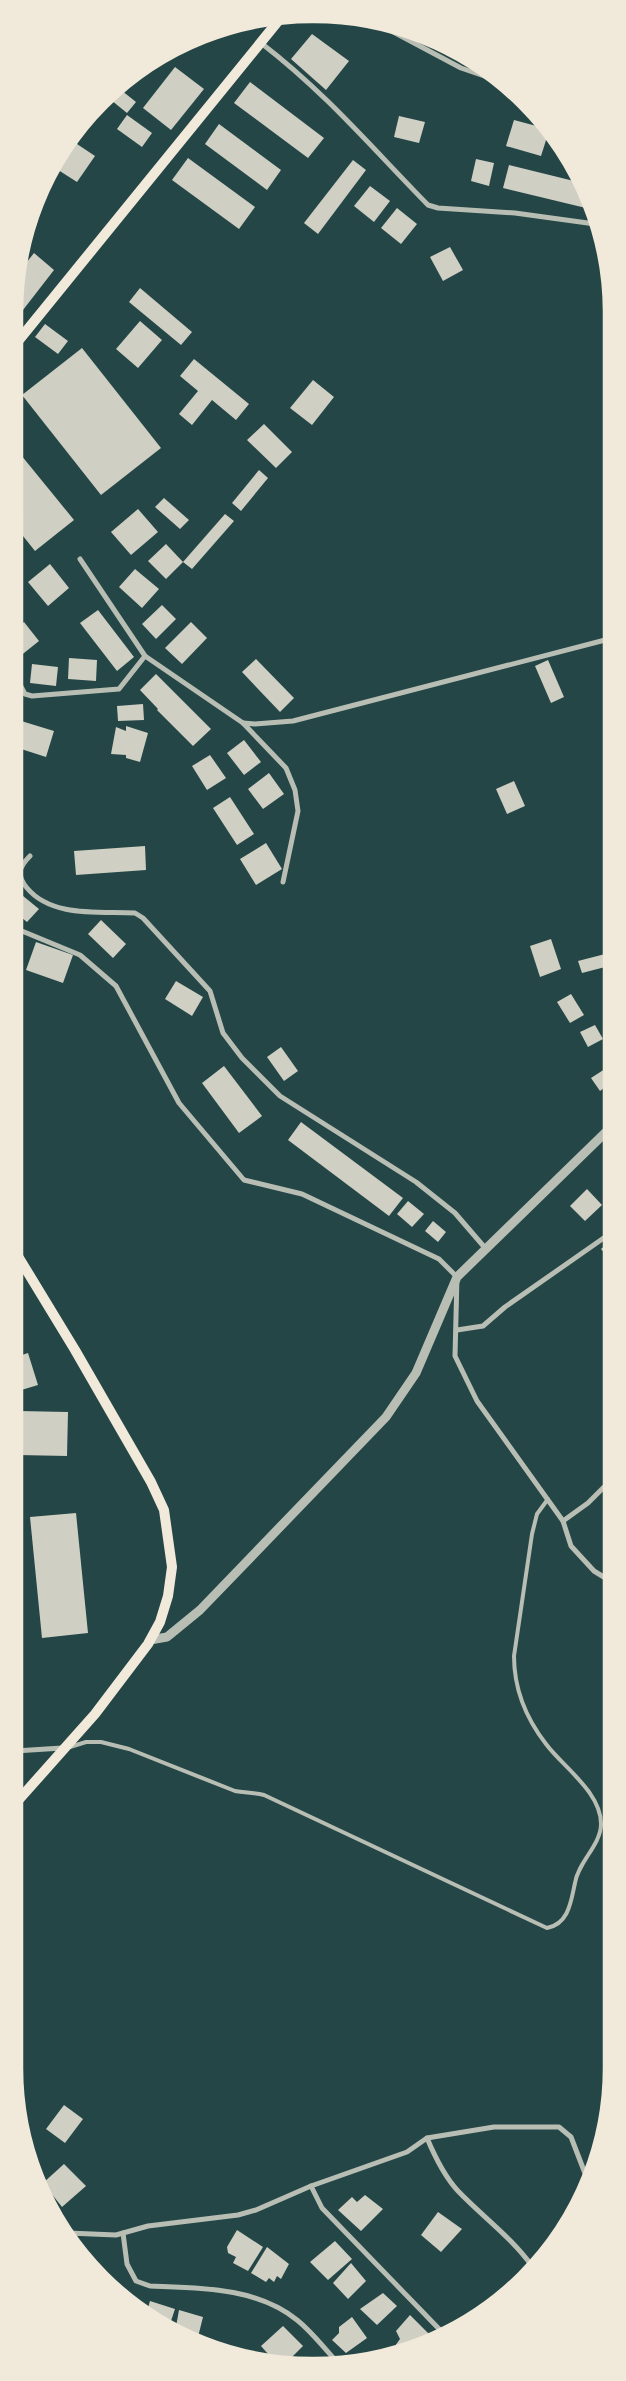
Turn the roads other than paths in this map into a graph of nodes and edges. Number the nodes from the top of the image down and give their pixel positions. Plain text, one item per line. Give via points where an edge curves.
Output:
1 (275, 25) edge
2 (400, 36) edge
3 (261, 43) junction
4 (476, 73) edge
5 (589, 223) edge
6 (22, 336) edge
7 (80, 559) dead end
8 (604, 640) edge
9 (145, 656) junction
10 (22, 688) edge
11 (243, 723) junction
12 (30, 856) dead end
13 (22, 865) edge
14 (283, 882) dead end
15 (22, 883) edge
16 (22, 931) edge
17 (604, 1134) edge
18 (604, 1239) edge
19 (486, 1249) junction
20 (22, 1263) edge
21 (457, 1277) junction
22 (457, 1330) junction
23 (604, 1487) edge
24 (548, 1498) junction
25 (563, 1521) junction
26 (604, 1577) edge
27 (150, 1640) junction
28 (67, 1748) junction
29 (22, 1751) edge
30 (22, 1796) edge
31 (426, 2138) junction
32 (584, 2171) edge
33 (311, 2186) junction
34 (123, 2233) junction
35 (74, 2234) edge
36 (529, 2262) edge
37 (440, 2330) edge
38 (333, 2358) edge

1 - 3 main road
2 - 4 street
3 - 5 street via 312,84 428,205
3 - 6 main road
7 - 9 street
8 - 11 street via 293,721
9 - 10 street via 119,690 32,696 25,694
9 - 11 street
11 - 14 street via 286,768 295,790 298,811
12 - 13 street
15 - 19 street via 33,896 56,908 135,913 143,918 210,991 223,1033 242,1058 274,1090 309,1117 416,1182 455,1213
16 - 21 street via 80,955 116,986 179,1102 244,1180 302,1194 439,1259
17 - 19 street
18 - 22 street via 505,1307 483,1326
19 - 21 street
20 - 27 main road via 137,1454 164,1510 172,1567 166,1605
21 - 22 street
21 - 27 street via 416,1373 386,1417 200,1610 167,1637
22 - 24 street via 455,1356 477,1401
23 - 25 street
24 - 25 street
24 - 28 lane via 537,1514 532,1534 514,1675 524,1710 534,1727 590,1795 601,1822 598,1837 575,1880 567,1913 554,1927 547,1928 264,1795 251,1791 235,1792 129,1749 101,1742 86,1742
25 - 26 street via 571,1546 594,1571
27 - 28 main road
28 - 29 street
28 - 30 main road
31 - 32 street via 494,2127 559,2127 571,2137
31 - 33 street via 407,2152
31 - 36 street via 436,2160 458,2190 518,2246
33 - 34 street via 238,2215 148,2226
33 - 37 street via 315,2198 328,2214
34 - 35 street via 98,2236
34 - 38 street via 127,2264 136,2281 150,2286 240,2293 263,2299 298,2321

